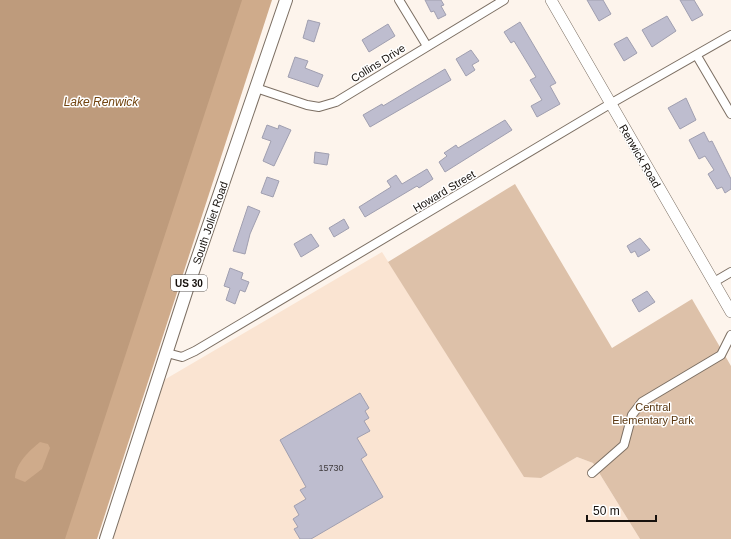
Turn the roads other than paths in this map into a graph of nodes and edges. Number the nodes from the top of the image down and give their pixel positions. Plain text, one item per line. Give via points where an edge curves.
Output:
1 (286, 0) edge
2 (399, 0) edge
3 (504, 0) edge
4 (551, 0) edge
5 (731, 35) edge
6 (427, 46) junction
7 (696, 56) junction
8 (256, 88) junction
9 (610, 104) junction
10 (731, 114) edge
11 (731, 272) edge
12 (714, 282) junction
13 (731, 312) edge
14 (731, 335) edge
15 (166, 353) junction
16 (721, 355) junction
17 (731, 356) edge
18 (592, 473) dead end
19 (106, 539) edge

1 - 8 main road, South Joliet Road / US 30
2 - 6 street
3 - 6 street, Collins Drive
4 - 9 street, Renwick Road
5 - 7 street, Howard Street
6 - 8 street, Collins Drive via 336,102 319,107 291,101
7 - 9 street, Howard Street
7 - 10 street
8 - 15 main road, South Joliet Road / US 30
9 - 12 street, Renwick Road
9 - 15 street, Howard Street via 195,351 182,357
11 - 12 street
12 - 13 street, Renwick Road
14 - 16 street
15 - 19 main road, South Joliet Road / US 30
16 - 17 street
16 - 18 street via 642,402 632,415 624,445

